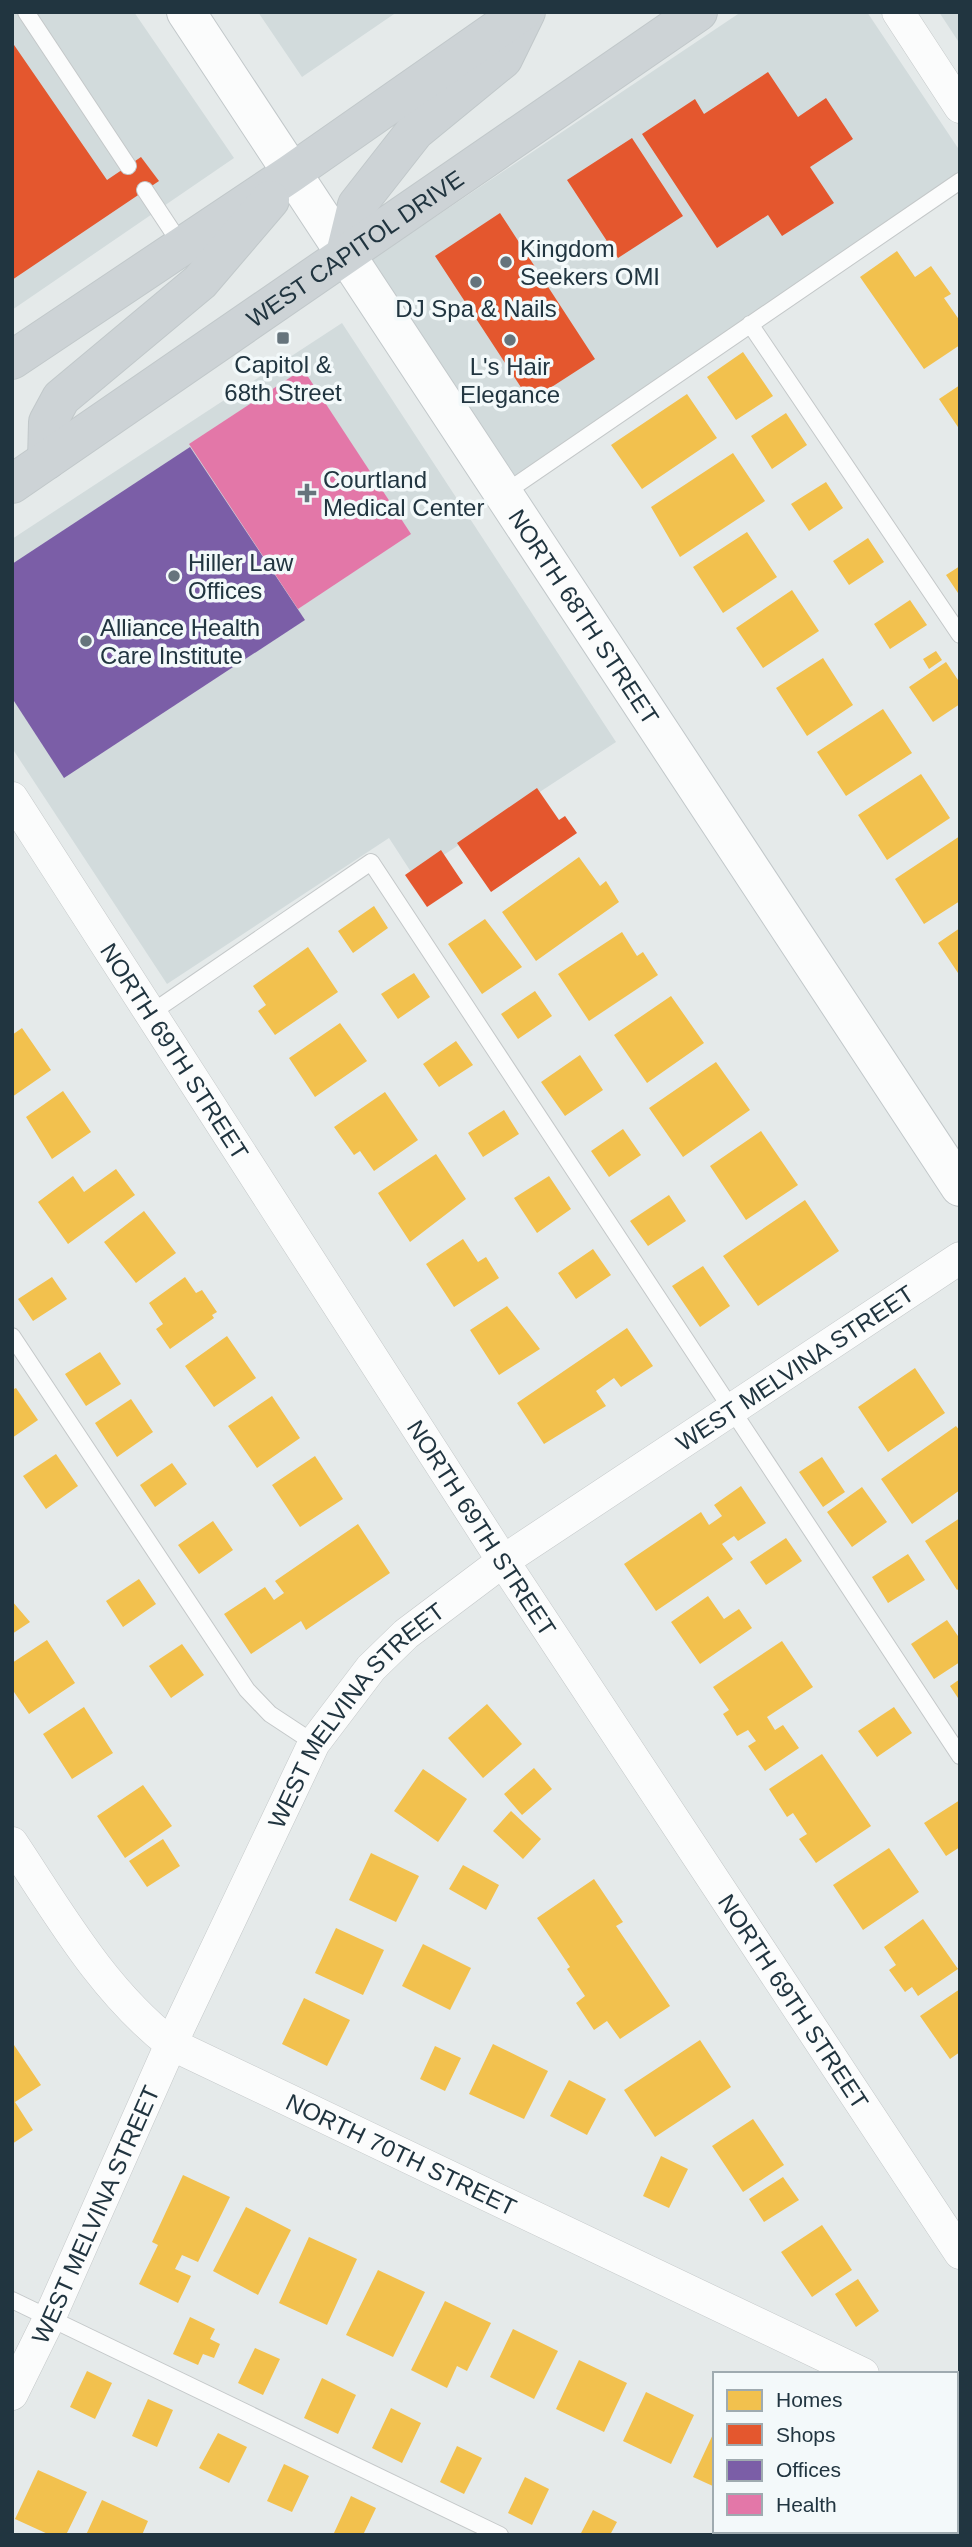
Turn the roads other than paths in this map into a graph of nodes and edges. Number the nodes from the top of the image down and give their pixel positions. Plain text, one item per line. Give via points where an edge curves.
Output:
1 (26, 12) edge
2 (186, 12) edge
3 (524, 12) edge
4 (698, 12) edge
5 (898, 12) edge
6 (960, 107) edge
7 (128, 166) dead end
8 (290, 174) junction
9 (960, 181) edge
10 (145, 190) dead end
11 (182, 246) junction
12 (345, 254) junction
13 (750, 324) junction
14 (12, 360) edge
15 (47, 460) junction
16 (12, 484) edge
17 (503, 494) junction
18 (960, 635) edge
19 (17, 815) edge
20 (151, 1013) junction
21 (960, 1187) edge
22 (960, 1258) edge
23 (12, 1336) edge
24 (731, 1410) junction
25 (503, 1561) junction
26 (314, 1743) junction
27 (960, 1756) edge
28 (12, 1843) edge
29 (171, 2044) junction
30 (960, 2253) edge
31 (12, 2300) edge
32 (49, 2319) junction
33 (859, 2372) edge
34 (12, 2393) edge
35 (500, 2535) edge

1 - 7 lane
2 - 8 street, NORTH 68TH STREET
3 - 8 main road
3 - 12 main road via 503,59 415,131 357,205
4 - 12 main road, WEST CAPITOL DRIVE
5 - 6 street
8 - 11 main road
8 - 12 street, NORTH 68TH STREET
8 - 15 main road via 200,282 61,398 48,422
9 - 13 lane
10 - 11 lane
11 - 14 main road
12 - 15 main road, WEST CAPITOL DRIVE
12 - 17 street, NORTH 68TH STREET
13 - 17 lane
13 - 18 lane
15 - 16 main road, WEST CAPITOL DRIVE
17 - 21 street, NORTH 68TH STREET
19 - 20 street, NORTH 69TH STREET
20 - 24 lane via 371,862
20 - 25 street, NORTH 69TH STREET
22 - 24 street, WEST MELVINA STREET
23 - 26 lane via 247,1690 270,1714
24 - 25 street, WEST MELVINA STREET
24 - 27 lane
25 - 26 street, WEST MELVINA STREET via 406,1634 371,1668
25 - 30 street, NORTH 69TH STREET
26 - 29 street, WEST MELVINA STREET
28 - 29 street, NORTH 70TH STREET via 104,1980
29 - 32 street, WEST MELVINA STREET
29 - 33 street, NORTH 70TH STREET
31 - 32 lane
32 - 34 street, WEST MELVINA STREET
32 - 35 lane

